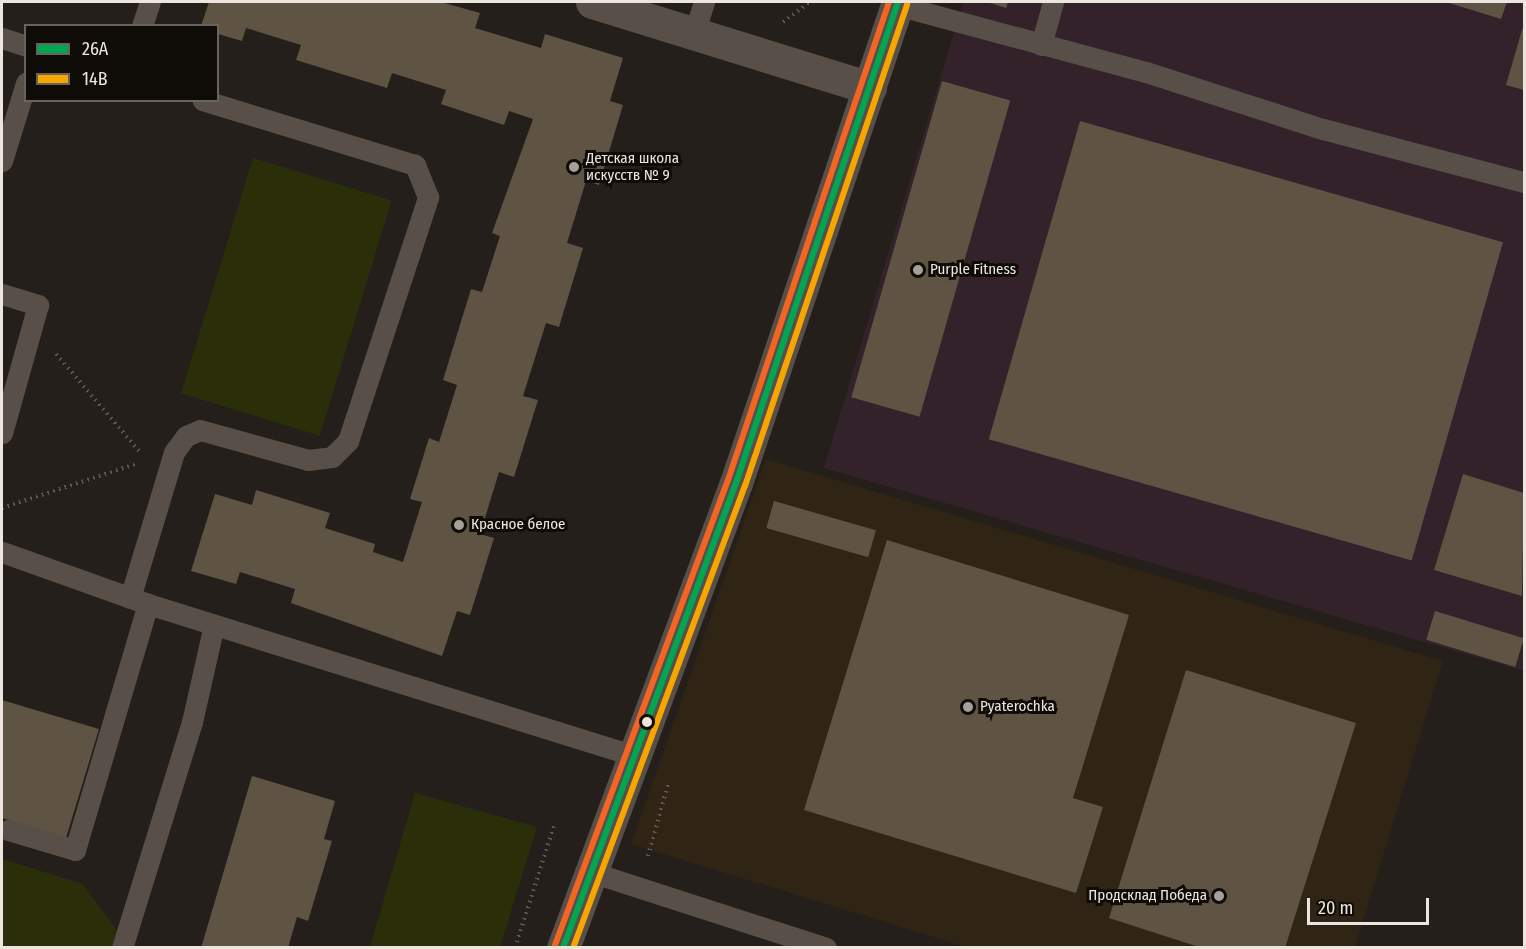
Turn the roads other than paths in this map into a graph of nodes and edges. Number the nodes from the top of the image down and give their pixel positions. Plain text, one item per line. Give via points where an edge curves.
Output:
1 (150, 2) edge
2 (592, 2) edge
3 (704, 2) edge
4 (1053, 2) edge
5 (897, 3) edge
6 (143, 24) edge
7 (694, 33) junction
8 (2, 38) edge
9 (24, 45) edge
10 (1041, 45) junction
11 (870, 88) junction
12 (24, 90) edge
13 (210, 102) edge
14 (2, 161) edge
15 (1524, 182) edge
16 (2, 294) edge
17 (2, 433) edge
18 (2, 552) edge
19 (139, 601) junction
20 (214, 624) junction
21 (632, 755) junction
22 (8, 831) dead end
23 (588, 871) junction
24 (122, 948) edge
25 (563, 948) edge
26 (826, 948) edge

1 - 6 lane
2 - 7 street
3 - 7 lane
4 - 10 lane
5 - 10 lane
5 - 11 street
7 - 11 street
8 - 9 lane
10 - 15 lane via 1146,72 1323,129
11 - 21 street via 736,483
12 - 14 lane
13 - 19 lane via 415,165 428,197 348,441 332,457 308,460 200,430 186,436 174,452
16 - 17 lane via 38,305
18 - 19 lane
19 - 20 lane
19 - 22 lane via 75,850
20 - 21 lane
20 - 24 lane via 192,722
21 - 23 street
23 - 25 street
23 - 26 lane

